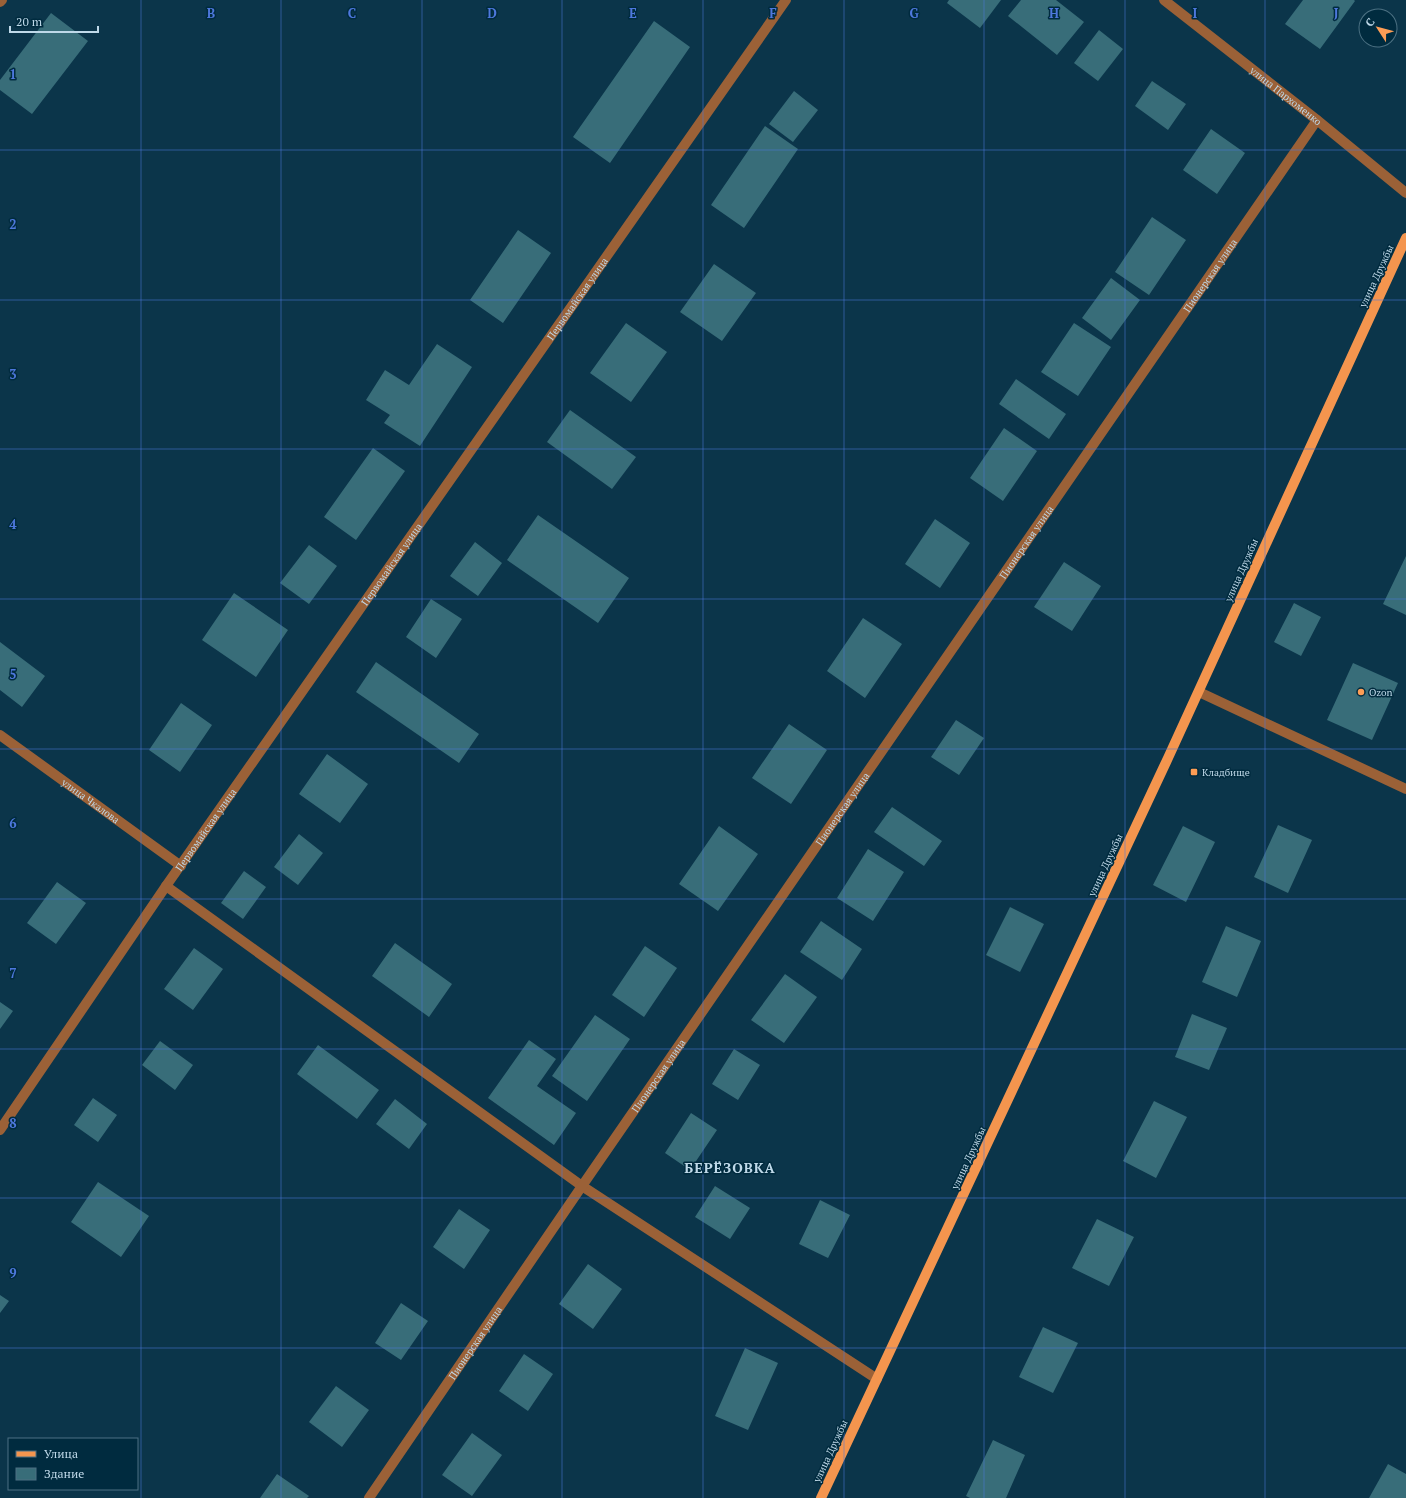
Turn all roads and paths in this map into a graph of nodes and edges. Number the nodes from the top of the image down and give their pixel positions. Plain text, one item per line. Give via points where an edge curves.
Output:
1 (786, 0) edge
2 (1164, 0) edge
3 (1317, 120) junction
4 (1406, 193) edge
5 (1406, 238) edge
6 (1199, 692) junction
7 (0, 735) edge
8 (1406, 789) edge
9 (182, 866) junction
10 (166, 886) junction
11 (0, 1130) edge
12 (582, 1186) junction
13 (877, 1379) junction
14 (369, 1498) edge
15 (821, 1498) edge

1 - 9 street, Первомайская улица
2 - 3 street, улица Пархоменко
3 - 4 street, улица Пархоменко
3 - 12 street, Пионерская улица
5 - 6 main road, улица Дружбы
6 - 8 street
6 - 13 main road, улица Дружбы
7 - 9 street, улица Чкалова
9 - 10 street, Первомайская улица
10 - 11 street, Первомайская улица
10 - 12 street
12 - 13 street
12 - 14 street, Пионерская улица
13 - 15 main road, улица Дружбы

